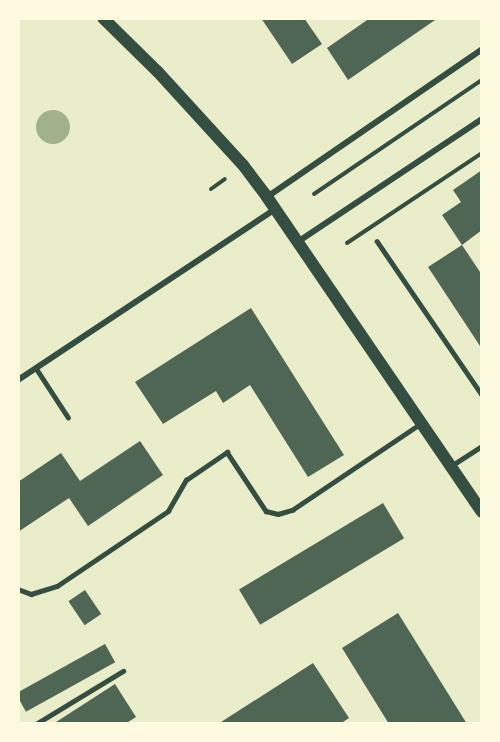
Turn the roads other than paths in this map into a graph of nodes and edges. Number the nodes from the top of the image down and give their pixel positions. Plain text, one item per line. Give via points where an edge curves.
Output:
1 (103, 18) edge
2 (482, 49) edge
3 (482, 119) edge
4 (267, 197) junction
5 (276, 209) junction
6 (299, 241) junction
7 (377, 241) dead end
8 (36, 368) junction
9 (18, 380) edge
10 (482, 395) edge
11 (68, 417) dead end
12 (420, 424) junction
13 (482, 446) edge
14 (451, 466) junction
15 (482, 512) edge
16 (18, 590) edge
17 (123, 671) dead end
18 (36, 724) edge

1 - 4 main road via 158,72
2 - 4 street
3 - 6 street
4 - 5 main road
5 - 6 main road
5 - 8 street
6 - 12 main road
7 - 10 lane
8 - 9 street
8 - 11 lane
12 - 14 main road
12 - 16 lane via 292,510 278,514 266,511 227,452 186,480 168,511 57,586 31,594
13 - 14 lane
14 - 15 main road
17 - 18 lane

